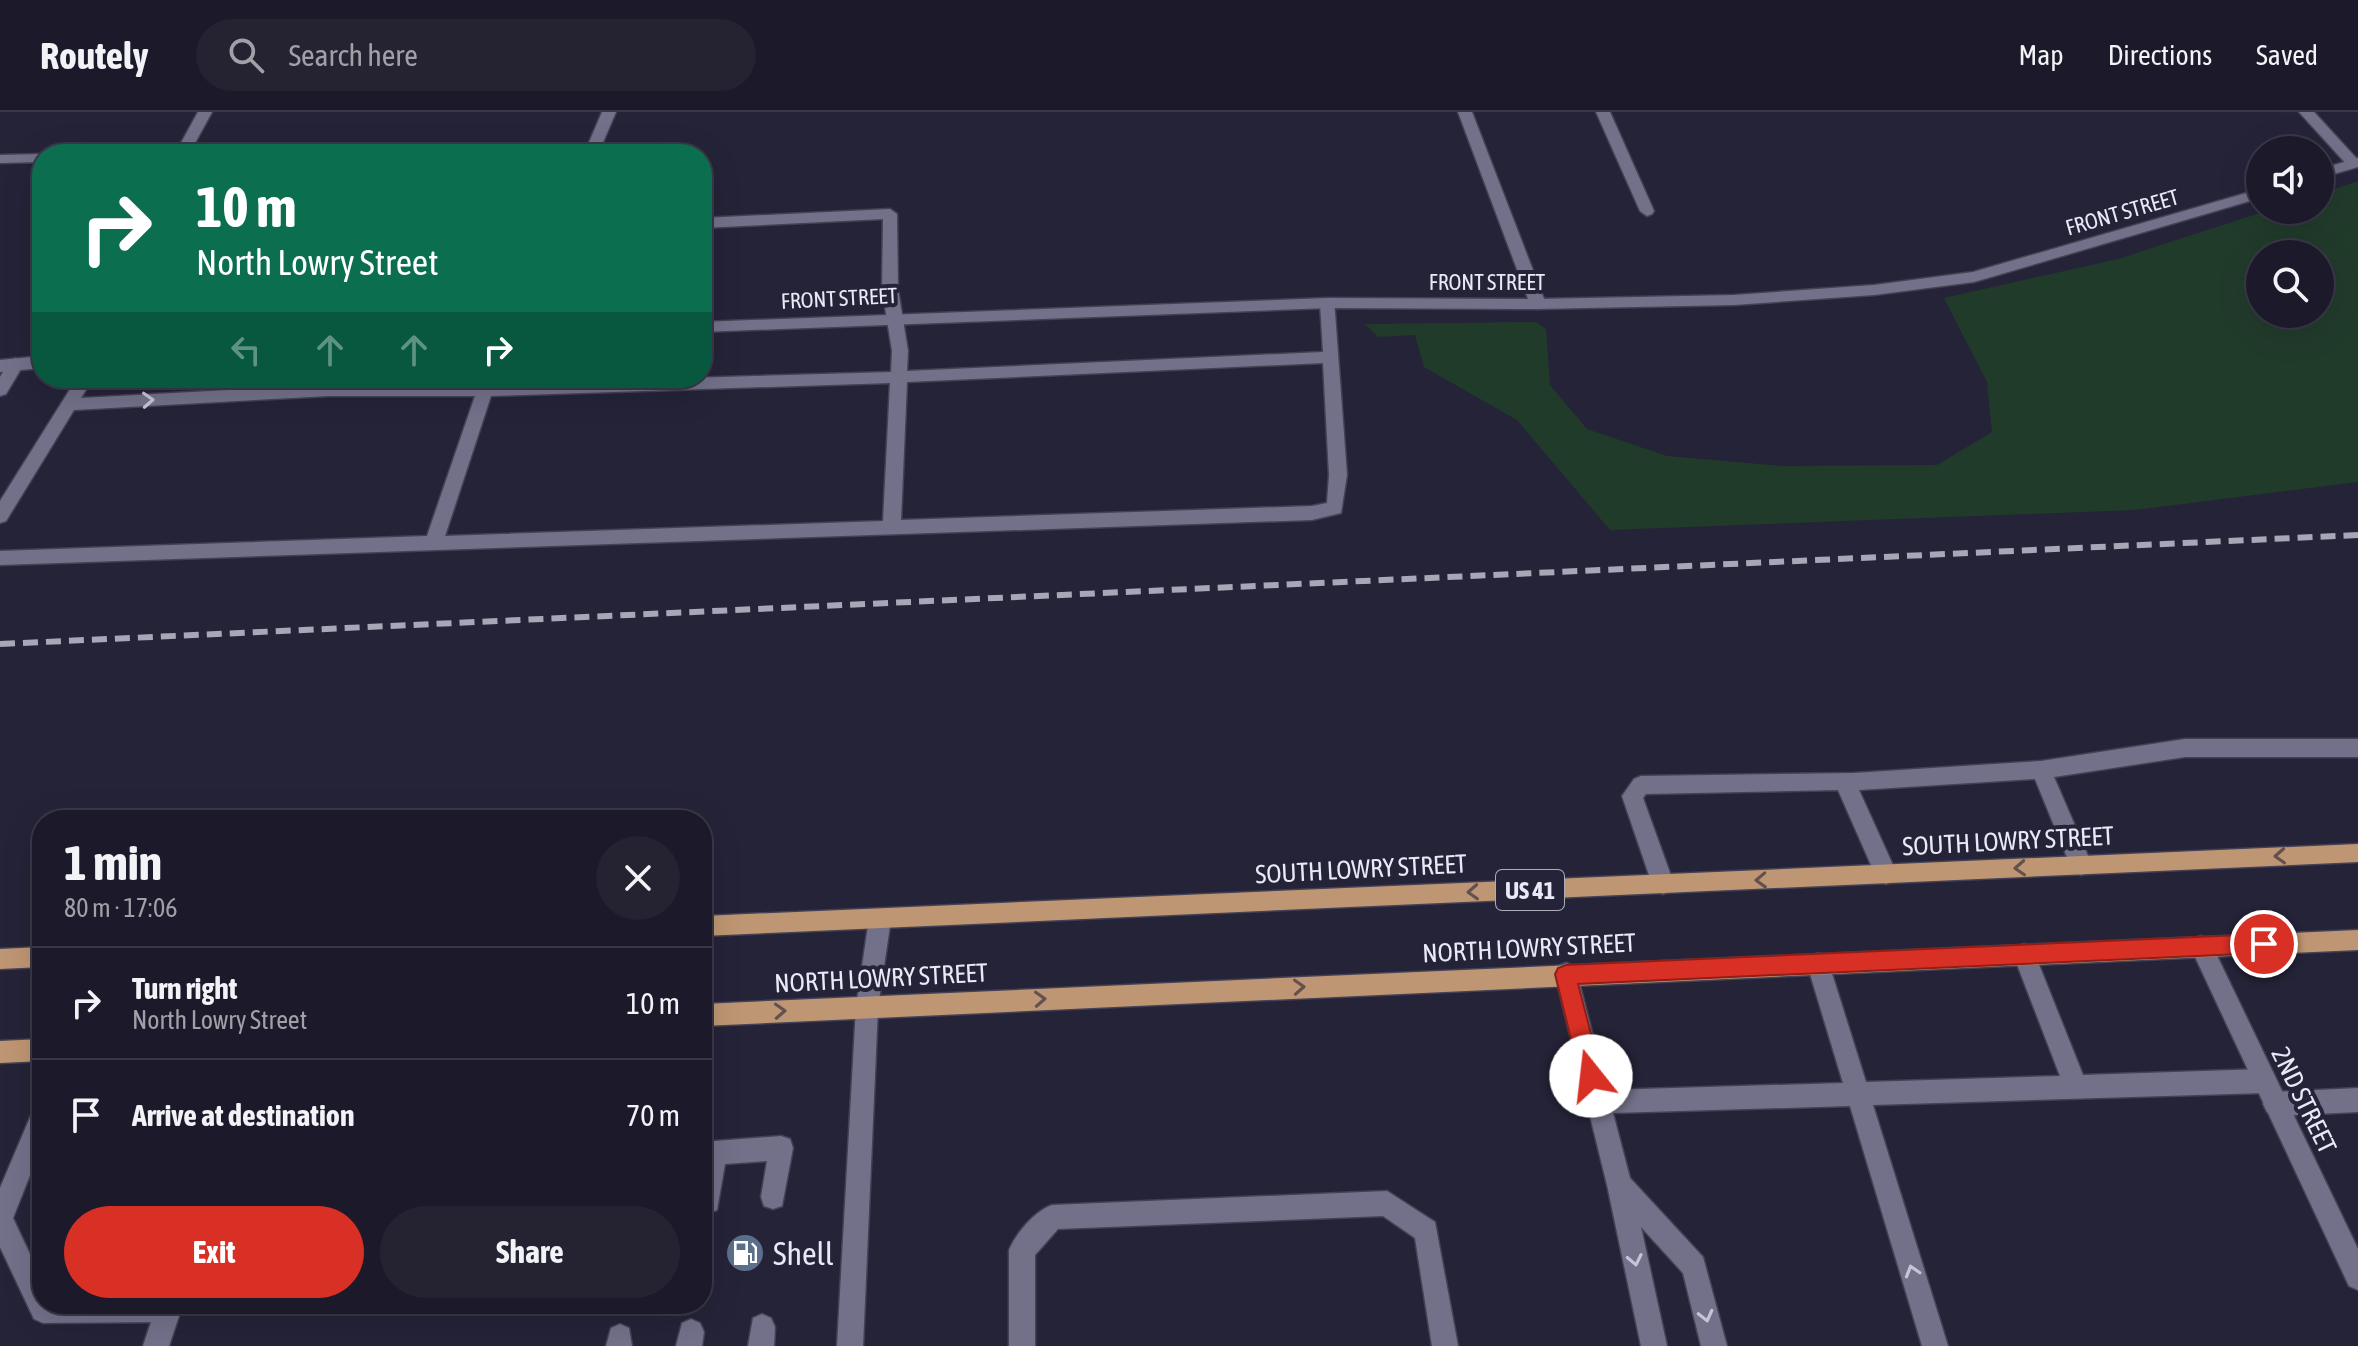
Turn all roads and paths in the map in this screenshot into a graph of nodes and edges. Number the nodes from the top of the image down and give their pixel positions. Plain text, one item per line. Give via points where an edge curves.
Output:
1 (205, 112) edge
2 (609, 112) edge
3 (1465, 112) edge
4 (1603, 112) edge
5 (2306, 112) edge
6 (187, 144) edge
7 (595, 144) edge
8 (32, 158) edge
9 (0, 159) edge
10 (2356, 163) edge
11 (2334, 170) edge
12 (2246, 197) edge
13 (1647, 211) dead end
14 (712, 223) edge
15 (1328, 303) junction
16 (1538, 304) junction
17 (893, 317) junction
18 (712, 326) edge
19 (1331, 357) junction
20 (32, 363) edge
21 (8, 365) edge
22 (899, 377) junction
23 (712, 383) edge
24 (79, 388) edge
25 (280, 388) edge
26 (434, 388) edge
27 (549, 388) edge
28 (0, 390) edge
29 (485, 390) junction
30 (70, 404) junction
31 (0, 516) edge
32 (892, 528) junction
33 (433, 545) junction
34 (0, 558) edge
35 (2358, 748) edge
36 (2041, 770) junction
37 (1853, 781) junction
38 (2358, 853) edge
39 (2081, 865) junction
40 (1886, 874) junction
41 (1663, 884) junction
42 (880, 919) junction
43 (712, 926) edge
44 (2358, 940) edge
45 (2201, 946) junction
46 (2024, 954) junction
47 (32, 957) edge
48 (0, 959) edge
49 (1818, 964) junction
50 (1566, 974) junction
51 (867, 1007) junction
52 (712, 1015) edge
53 (32, 1050) edge
54 (0, 1052) edge
55 (2264, 1081) junction
56 (2076, 1086) junction
57 (1859, 1095) junction
58 (2358, 1100) edge
59 (1599, 1102) junction
60 (2275, 1104) junction
61 (32, 1141) edge
62 (712, 1154) edge
63 (1619, 1185) junction
64 (773, 1197) dead end
65 (0, 1219) edge
66 (2358, 1277) edge
67 (32, 1287) edge
68 (166, 1314) edge
69 (156, 1346) edge
70 (850, 1346) edge
71 (1022, 1346) edge
72 (1445, 1346) edge
73 (1654, 1346) edge
74 (1714, 1346) edge
75 (1935, 1346) edge

1 - 6 street
2 - 7 street
3 - 16 street
4 - 13 street
5 - 10 street
8 - 9 street
10 - 11 street
12 - 16 street, FRONT STREET via 1974,277 1734,300
14 - 17 street via 890,214
15 - 16 street, FRONT STREET
15 - 17 street, FRONT STREET
15 - 19 street
17 - 18 street, FRONT STREET
17 - 22 street
19 - 22 street
19 - 32 street via 1335,508
20 - 21 street
21 - 28 street
22 - 23 street
22 - 32 street
24 - 30 street
30 -> 25 street
26 - 29 street
27 - 29 street
29 - 33 street
30 - 31 street
32 - 33 street
33 - 34 street
35 - 36 street via 2185,748
36 - 37 street
36 - 39 street
37 - 40 street via 1845,782
37 - 41 street via 1641,785 1632,796
38 -> 39 main road, SOUTH LOWRY STREET / US 41
39 -> 40 main road, SOUTH LOWRY STREET / US 41
40 -> 41 main road, SOUTH LOWRY STREET / US 41
41 -> 42 main road, SOUTH LOWRY STREET / US 41
42 - 43 main road, SOUTH LOWRY STREET / US 41
42 - 51 street
44 - 45 main road, NORTH LOWRY STREET
45 - 46 main road, NORTH LOWRY STREET
45 - 55 street, 2ND STREET
46 - 49 main road, NORTH LOWRY STREET
46 - 56 street
47 - 48 main road
49 - 50 main road, NORTH LOWRY STREET
49 - 57 street
51 -> 50 main road, NORTH LOWRY STREET
50 - 59 street
52 -> 51 main road, NORTH LOWRY STREET
51 - 70 street
53 - 54 main road
55 - 56 street
55 - 60 street, 2ND STREET
56 - 57 street
57 - 59 street
75 -> 57 street
58 - 60 street
59 - 63 street
60 - 66 street, 2ND STREET
61 - 65 street
62 - 64 street via 781,1148
63 -> 73 street
63 -> 74 street via 1694,1266
65 - 67 street
68 - 69 street
71 - 72 street via 1022,1250 1052,1217 1387,1203 1426,1231

